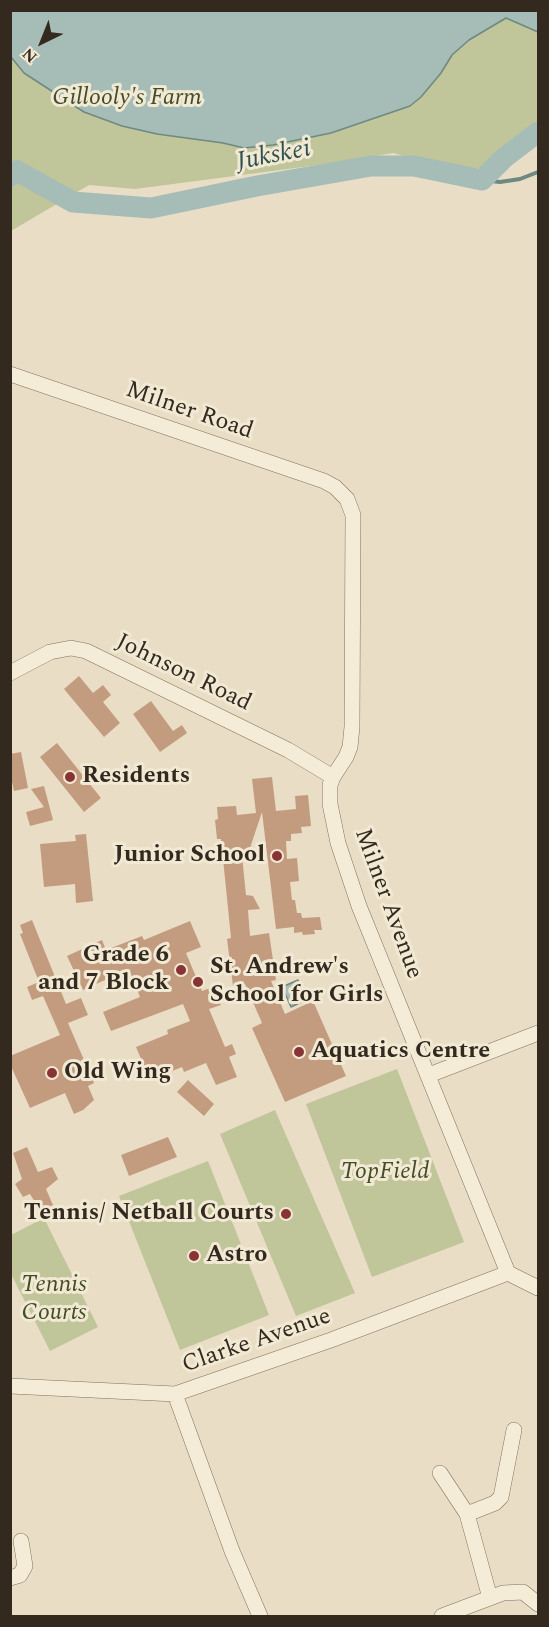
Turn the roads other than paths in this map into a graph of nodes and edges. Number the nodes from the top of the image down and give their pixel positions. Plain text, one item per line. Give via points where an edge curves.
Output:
1 (10, 374) edge
2 (347, 499) joint
3 (10, 673) edge
4 (333, 777) junction
5 (538, 1033) edge
6 (429, 1075) junction
7 (508, 1273) junction
8 (538, 1288) edge
9 (10, 1386) edge
10 (175, 1394) junction
11 (514, 1430) dead end
12 (440, 1473) dead end
13 (467, 1514) junction
14 (21, 1541) dead end
15 (10, 1578) edge
16 (490, 1598) junction
17 (538, 1604) edge
18 (260, 1617) edge
19 (442, 1617) edge

1 - 2 street, Milner Road via 324,481
2 - 4 street, Milner Avenue via 353,515 352,727 350,747
3 - 4 street, Johnson Road via 50,651 86,651 288,750
4 - 6 street, Milner Avenue via 330,804 344,864
5 - 6 street
6 - 7 street, Milner Avenue
7 - 8 street
7 - 10 street, Clarke Avenue
9 - 10 street, Clarke Avenue
10 - 18 street
11 - 13 street via 501,1497
12 - 13 street
13 - 16 street
14 - 15 street via 26,1566 20,1575
16 - 17 street via 523,1592
16 - 19 street

